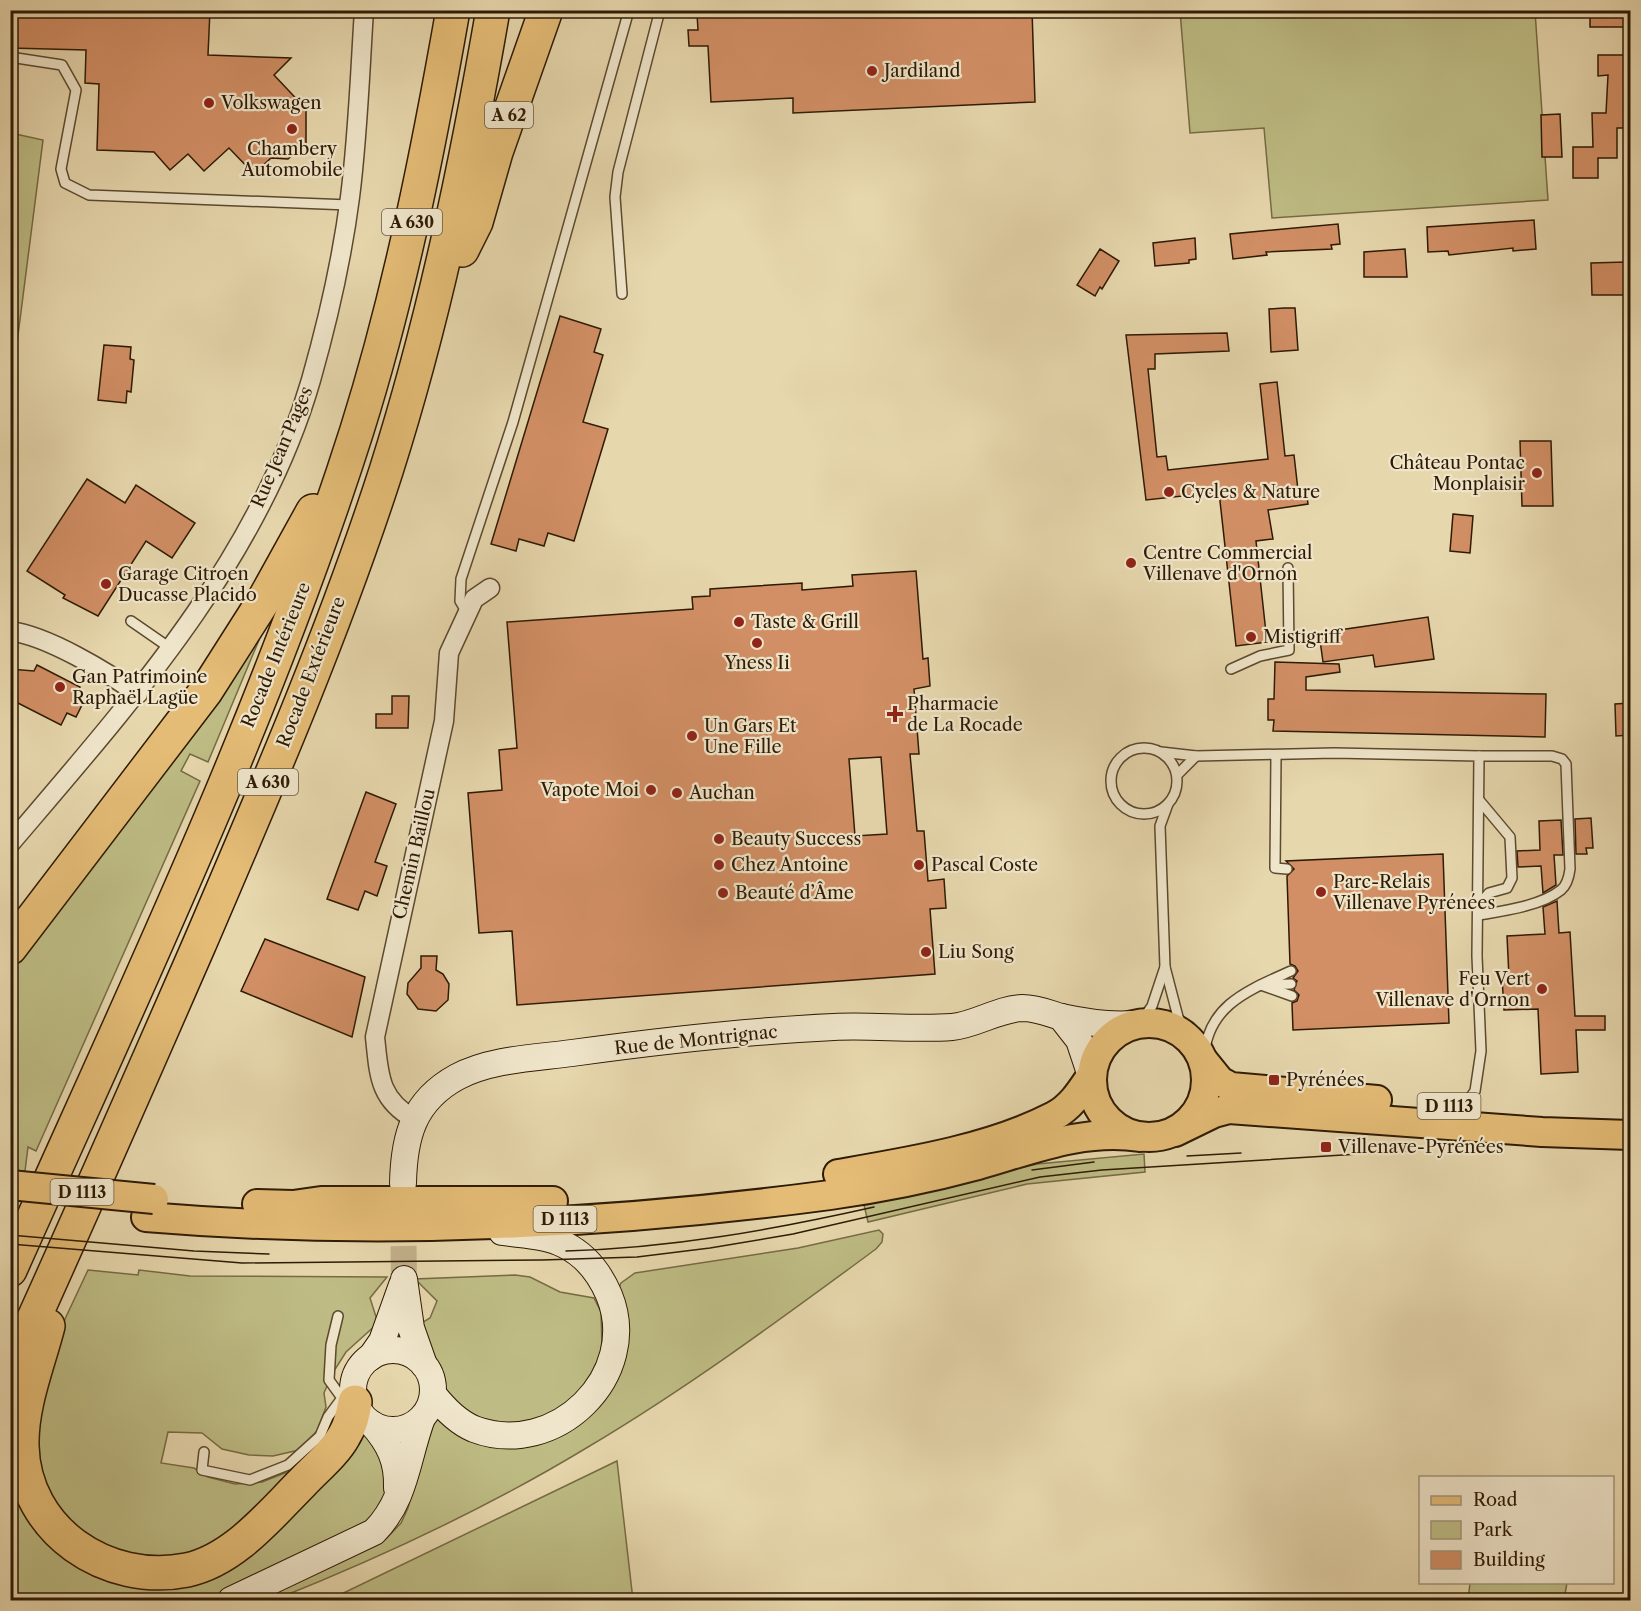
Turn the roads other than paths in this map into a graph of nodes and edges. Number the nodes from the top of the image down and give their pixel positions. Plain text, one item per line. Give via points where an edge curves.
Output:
1 (364, 10) edge
2 (453, 10) edge
3 (493, 10) edge
4 (546, 10) edge
5 (629, 10) edge
6 (660, 10) edge
7 (10, 57) edge
8 (349, 205) junction
9 (622, 294) dead end
10 (434, 305) junction
11 (357, 430) junction
12 (1288, 568) dead end
13 (490, 588) dead end
14 (467, 613) junction
15 (130, 621) dead end
16 (10, 631) edge
17 (170, 648) junction
18 (1231, 669) dead end
19 (138, 694) junction
20 (1161, 752) junction
21 (1276, 755) junction
22 (1196, 756) junction
23 (1479, 756) junction
24 (1177, 775) junction
25 (1479, 800) junction
26 (1168, 804) junction
27 (1140, 814) junction
28 (1160, 826) junction
29 (10, 844) edge
30 (1287, 869) dead end
31 (1479, 910) junction
32 (10, 948) edge
33 (1165, 967) junction
34 (1291, 971) dead end
35 (1292, 984) dead end
36 (1261, 985) junction
37 (1292, 996) dead end
38 (1061, 1017) junction
39 (1137, 1024) junction
40 (1187, 1035) junction
41 (1203, 1060) junction
42 (1092, 1076) junction
43 (1458, 1107) junction
44 (414, 1119) junction
45 (1630, 1119) edge
46 (1175, 1131) junction
47 (1630, 1135) edge
48 (1140, 1137) junction
49 (403, 1184) tunnel mouth
50 (10, 1185) edge
51 (10, 1204) edge
52 (150, 1208) junction
53 (458, 1224) junction
54 (68, 1245) junction
55 (10, 1270) edge
56 (338, 1316) dead end
57 (371, 1357) junction
58 (424, 1365) junction
59 (10, 1371) edge
60 (433, 1394) junction
61 (356, 1403) junction
62 (422, 1418) junction
63 (204, 1452) dead end
64 (396, 1503) junction
65 (231, 1600) edge

1 - 8 street, Rue Jean Pages
2 - 11 highway, Rocade Intérieure / A 630 via 422,183
3 - 10 highway, Rocade Extérieure / A 630 via 469,152
4 - 10 highway, A 62 via 476,222
5 - 14 lane via 513,422 461,579 460,601
6 - 9 lane via 616,189
7 - 8 lane via 62,65 71,79 76,90 61,169 65,183 76,190 89,195
8 - 17 street, Rue Jean Pages via 310,382 275,475 226,567
10 - 54 highway, Rocade Extérieure / A 630 via 386,472 327,635 242,844
11 - 32 highway via 262,603 206,691
11 - 55 highway, Rocade Intérieure / A 630 via 304,586 212,814
12 - 18 lane via 1288,650 1260,656
13 - 14 street, Chemin Baillou via 474,599
14 - 44 street, Chemin Baillou via 448,653 444,721 375,1037 380,1081 403,1113
15 - 17 lane
16 - 19 street via 48,644
17 - 19 street, Rue Jean Pages
19 - 29 street, Rue Jean Pages
20 - 22 lane
20 - 24 lane via 1169,758
20 - 27 lane via 1134,749 1114,767 1115,796 1121,805
21 - 22 lane
21 - 23 lane
21 - 30 lane via 1275,868
22 - 24 lane
23 - 25 lane
23 - 31 lane via 1562,759 1566,764 1570,869 1561,890 1539,900
24 - 26 lane via 1174,795
25 - 31 lane
25 - 31 lane via 1510,837 1512,878 1508,888 1489,892
26 - 27 lane via 1161,810
26 - 28 lane
27 - 28 lane
28 - 33 lane
31 - 43 lane via 1479,1070 1472,1096
33 - 39 lane via 1152,1006
33 - 40 lane via 1178,1017
34 - 36 lane
35 - 36 lane
36 - 37 lane
36 - 41 lane via 1240,994 1220,1015 1206,1038
38 - 39 main road, Rue de Montrignac
38 - 42 main road via 1079,1040
38 - 44 main road, Rue de Montrignac via 1044,1010 1020,1008 953,1027 834,1027 670,1040 495,1064 457,1077 437,1090
39 - 40 main road via 1161,1024
39 - 42 main road via 1117,1032 1104,1044 1095,1059
40 - 41 main road
41 - 43 main road, D 1113 via 1220,1081 1231,1087
41 - 46 main road via 1205,1094 1199,1109
42 - 48 main road via 1099,1109 1124,1132
42 - 52 main road, D 1113 via 1062,1110 1015,1131 928,1157 830,1176 529,1202 321,1201
43 - 45 main road, D 1113
44 - 49 main road, Rue de Montrignac via 406,1139
46 - 47 main road, D 1113 via 1229,1109
46 - 48 main road via 1158,1137
48 - 53 main road, D 1113 via 1090,1136 933,1176 812,1197 610,1217
50 - 52 main road, D 1113, bridge
51 - 52 main road, D 1113
52 - 53 main road, D 1113 via 292,1224
53 - 60 main road via 551,1239 581,1255 601,1279 611,1301 616,1323 615,1346 610,1369 598,1391 561,1423 540,1431 518,1435 475,1429 457,1420
54 - 59 highway, Rocade Extérieure / A 630
54 - 61 highway via 26,1405 22,1445 34,1500 69,1543 96,1559 120,1569 154,1573 188,1569 213,1560 247,1538 336,1449 352,1420
56 - 61 lane via 329,1380
57 - 58 main road via 393,1350 416,1357
57 - 58 main road via 382,1341 404,1279 411,1328
57 - 61 main road via 356,1377
58 - 60 main road via 430,1374
60 - 62 main road
61 - 62 main road via 384,1429 398,1430
61 - 63 lane via 328,1417 320,1436 288,1466 250,1480 202,1470
61 - 64 main road via 393,1455
62 - 64 main road
64 - 65 main road via 385,1521 360,1540

